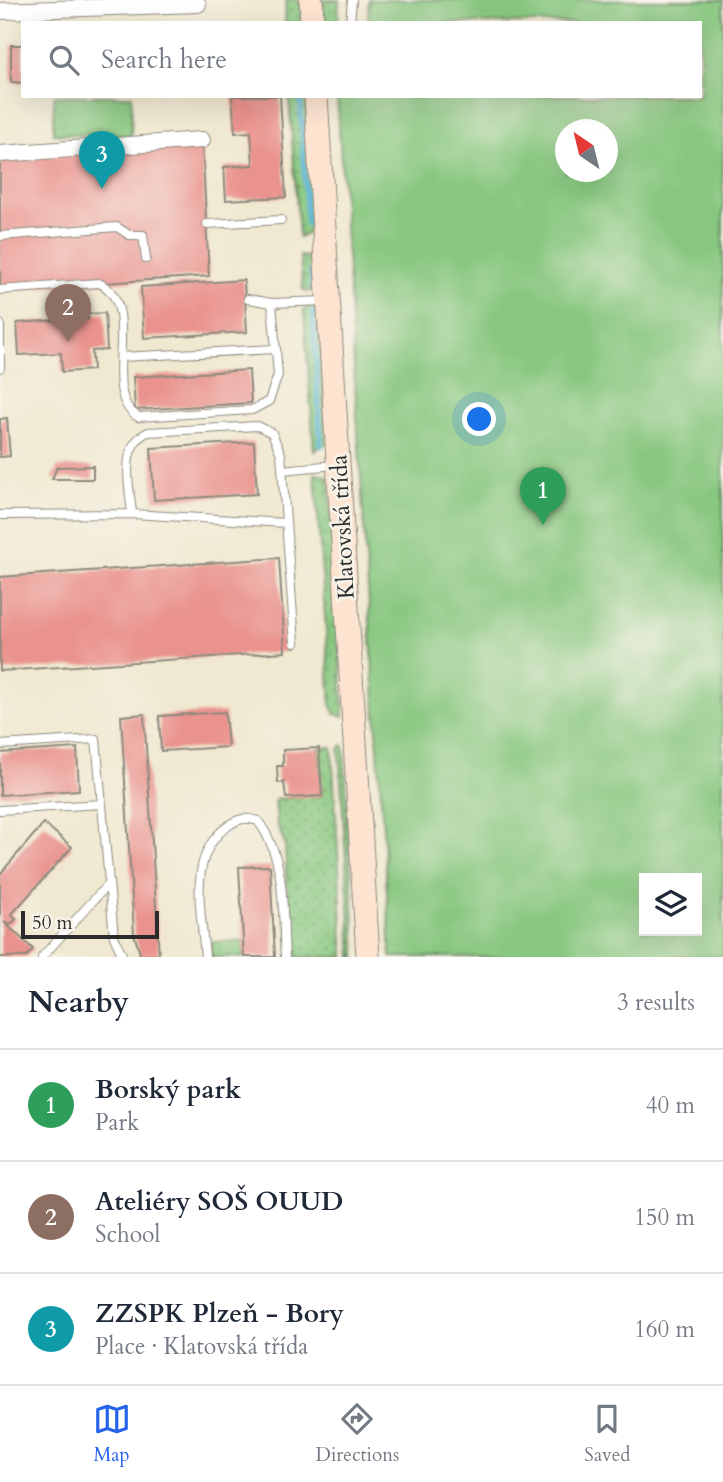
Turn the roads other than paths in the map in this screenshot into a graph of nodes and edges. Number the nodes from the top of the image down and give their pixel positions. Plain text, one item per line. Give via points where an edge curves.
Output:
1 (311, 0) edge
2 (352, 0) edge
3 (198, 4) dead end
4 (0, 11) edge
5 (312, 21) edge
6 (350, 21) edge
7 (316, 98) edge
8 (202, 140) dead end
9 (0, 154) edge
10 (281, 220) dead end
11 (207, 224) dead end
12 (0, 236) edge
13 (146, 260) dead end
14 (0, 290) edge
15 (248, 299) dead end
16 (328, 301) junction
17 (272, 303) junction
18 (0, 324) edge
19 (276, 349) junction
20 (121, 357) junction
21 (0, 368) edge
22 (338, 465) junction
23 (282, 470) junction
24 (132, 514) junction
25 (0, 515) edge
26 (286, 523) junction
27 (295, 643) dead end
28 (0, 745) edge
29 (102, 804) junction
30 (0, 810) edge
31 (109, 884) junction
32 (42, 957) edge
33 (123, 957) edge
34 (205, 957) edge
35 (285, 957) edge
36 (368, 957) edge

1 - 5 main road
2 - 6 lane
3 - 4 street
7 - 16 main road, Klatovská třída
8 - 9 street
10 - 11 lane
12 - 13 lane via 117,227 129,235 143,235
14 - 20 lane via 99,283 109,288 119,305
15 - 17 lane
16 - 17 lane
16 - 22 main road, Klatovská třída
17 - 19 lane
18 - 21 lane
19 - 20 lane
19 - 20 lane via 278,375 269,401 262,406 138,417 123,398
22 - 23 lane
22 - 36 main road, Klatovská třída
23 - 24 lane via 276,440 266,428 148,432 139,436 130,450
23 - 26 lane
24 - 25 lane
24 - 26 lane
26 - 27 lane
28 - 29 lane via 96,739
29 - 30 lane
29 - 31 lane
31 - 32 lane
31 - 33 lane via 114,937
34 - 35 lane via 201,864 218,834 249,818 258,821 274,849

